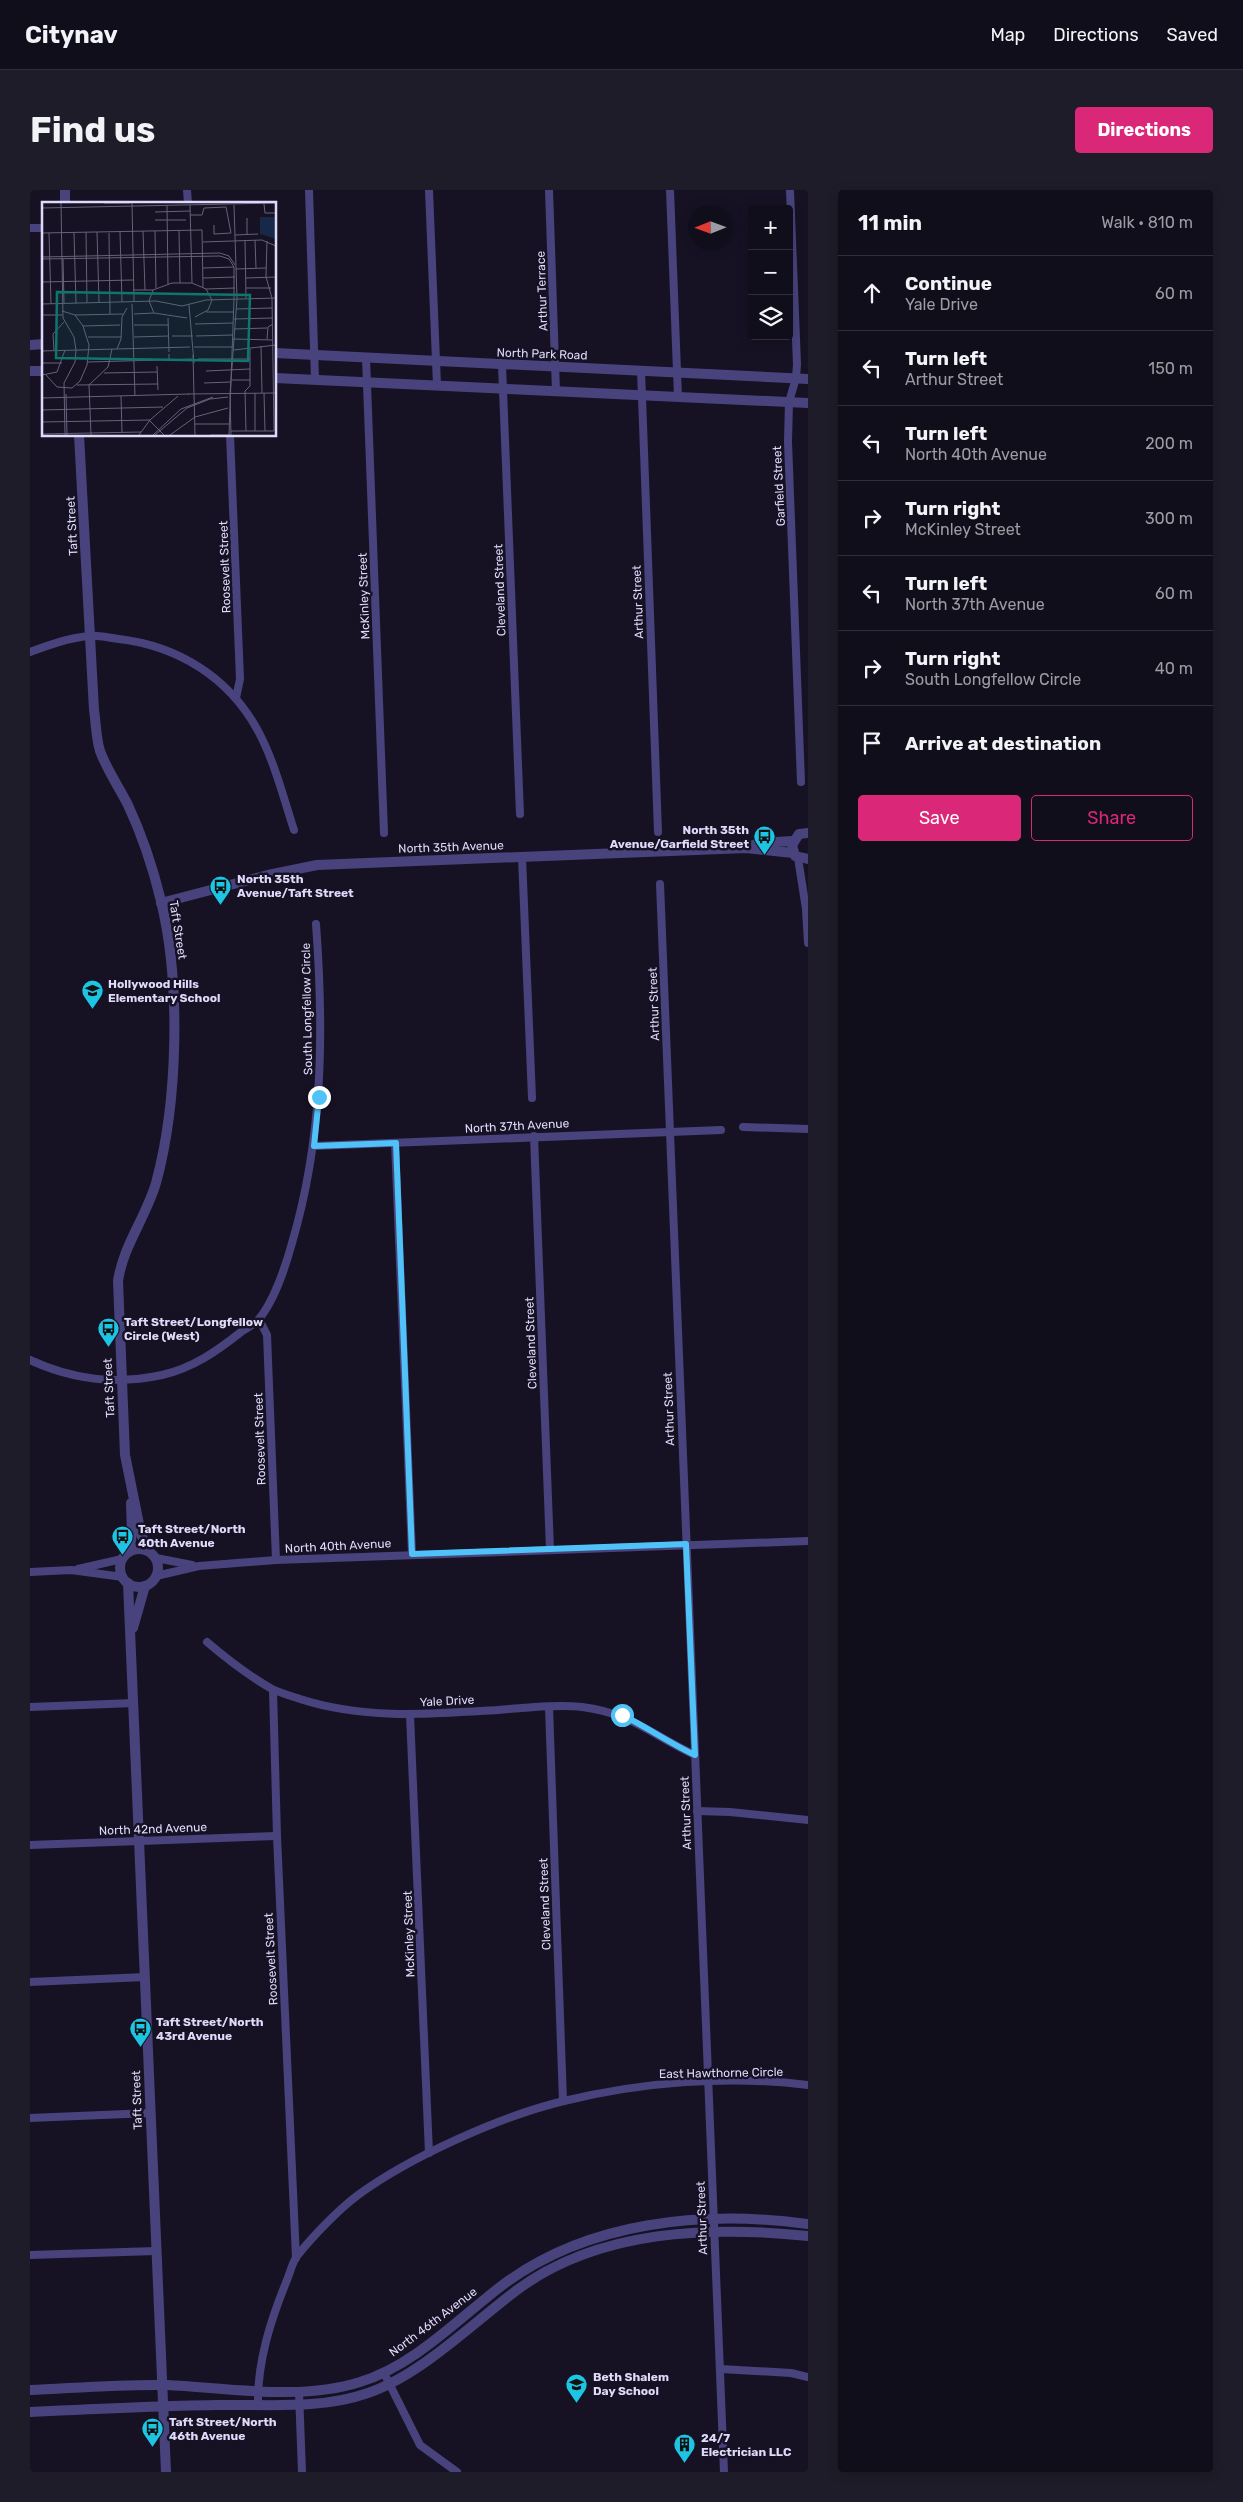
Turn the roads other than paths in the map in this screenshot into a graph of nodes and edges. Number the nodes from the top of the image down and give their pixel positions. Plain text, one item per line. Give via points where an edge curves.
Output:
1 (309, 190) edge
2 (429, 190) edge
3 (550, 190) edge
4 (670, 190) edge
5 (790, 190) edge
6 (276, 352) edge
7 (315, 355) junction
8 (366, 358) junction
9 (436, 360) junction
10 (502, 365) junction
11 (556, 367) junction
12 (641, 370) junction
13 (677, 372) junction
14 (276, 378) edge
15 (796, 378) junction
16 (808, 379) edge
17 (315, 380) junction
18 (366, 382) junction
19 (437, 385) junction
20 (503, 388) junction
21 (556, 391) junction
22 (642, 395) junction
23 (678, 397) junction
24 (789, 402) junction
25 (808, 403) edge
26 (79, 436) edge
27 (230, 436) edge
28 (91, 636) junction
29 (30, 652) edge
30 (236, 698) junction
31 (801, 782) dead end
32 (520, 814) dead end
33 (294, 830) dead end
34 (658, 832) dead end
35 (384, 833) dead end
36 (808, 833) edge
37 (793, 841) junction
38 (746, 848) junction
39 (522, 857) junction
40 (800, 857) edge
41 (660, 884) dead end
42 (162, 903) junction
43 (807, 906) edge
44 (316, 924) dead end
45 (808, 943) edge
46 (532, 1098) dead end
47 (742, 1127) dead end
48 (808, 1129) edge
49 (721, 1130) dead end
50 (670, 1131) junction
51 (534, 1136) junction
52 (396, 1143) junction
53 (314, 1146) junction
54 (259, 1319) junction
55 (30, 1360) edge
56 (121, 1381) junction
57 (131, 1492) junction
58 (808, 1541) edge
59 (686, 1544) junction
60 (550, 1550) junction
61 (152, 1554) junction
62 (412, 1554) junction
63 (126, 1556) junction
64 (276, 1560) junction
65 (199, 1566) junction
66 (70, 1570) junction
67 (30, 1572) edge
68 (156, 1576) junction
69 (126, 1580) junction
70 (145, 1586) junction
71 (131, 1637) junction
72 (207, 1642) dead end
73 (273, 1690) junction
74 (134, 1703) junction
75 (30, 1707) edge
76 (549, 1707) junction
77 (410, 1715) junction
78 (695, 1755) junction
79 (697, 1811) junction
80 (808, 1820) edge
81 (276, 1836) junction
82 (139, 1840) junction
83 (30, 1845) edge
84 (145, 1977) junction
85 (30, 1982) edge
86 (708, 2082) junction
87 (808, 2085) edge
88 (563, 2101) junction
89 (150, 2113) junction
90 (30, 2118) edge
91 (429, 2153) junction
92 (712, 2219) junction
93 (808, 2224) edge
94 (713, 2232) junction
95 (808, 2236) edge
96 (156, 2251) junction
97 (30, 2255) edge
98 (296, 2258) junction
99 (721, 2368) junction
100 (384, 2373) junction
101 (808, 2377) edge
102 (163, 2385) junction
103 (389, 2385) junction
104 (30, 2390) edge
105 (258, 2390) junction
106 (299, 2392) junction
107 (299, 2404) junction
108 (258, 2405) junction
109 (164, 2407) junction
110 (30, 2412) edge
111 (166, 2472) edge
112 (302, 2472) edge
113 (457, 2472) edge
114 (724, 2472) edge

1 - 7 street
2 - 9 street
3 - 11 street, Arthur Terrace
4 - 13 street
5 - 15 street, Garfield Street
6 - 7 street, North Park Road
7 - 8 street, North Park Road
7 - 17 street
8 - 9 street, North Park Road
8 - 18 street, McKinley Street
9 - 10 street, North Park Road
9 - 19 street
10 - 11 street, North Park Road
10 - 20 street, Cleveland Street
11 - 12 street, North Park Road
11 - 21 street, Arthur Terrace
12 - 13 street, North Park Road
12 - 22 street, Arthur Street
13 - 15 street, North Park Road
13 - 23 street
14 - 17 street
15 - 16 street, North Park Road
15 - 24 street, Garfield Street
17 - 18 street
18 - 19 street
18 - 35 street, McKinley Street
19 - 20 street
20 - 21 street
20 - 32 street, Cleveland Street
21 - 22 street
22 - 23 street
22 - 34 street, Arthur Street
23 - 24 street
24 - 25 street
24 - 31 street, Garfield Street
26 - 28 street, Taft Street
27 - 30 street, Roosevelt Street via 240,680
28 - 29 street via 59,641
28 - 30 street via 135,641 170,652 219,679
28 - 42 street, Taft Street via 94,710 100,750 142,838
30 - 33 street via 257,729 271,760
36 - 37 street via 798,834
37 - 38 street, North 35th Avenue via 758,843
37 - 40 street
38 - 39 street, North 35th Avenue
38 - 40 street, North 35th Avenue
39 - 42 street, North 35th Avenue via 317,865
39 - 46 street
40 - 43 street
41 - 50 street, Arthur Street
42 - 56 street, Taft Street via 173,983 172,1068 156,1182 149,1205 120,1265
43 - 45 street
44 - 53 street, South Longfellow Circle via 322,1048
47 - 48 street
49 - 50 street, North 37th Avenue
50 - 51 street, North 37th Avenue
50 - 59 street, Arthur Street
51 - 52 street, North 37th Avenue
51 - 60 street, Cleveland Street
52 - 53 street, North 37th Avenue
52 - 62 street
53 - 54 street, South Longfellow Circle via 286,1263
54 - 56 street, South Longfellow Circle via 209,1356 178,1371
54 - 64 street, Roosevelt Street via 267,1335
55 - 56 street, South Longfellow Circle via 71,1376
56 - 57 street, Taft Street via 125,1455
57 - 61 street, Taft Street via 141,1534
57 - 63 street, Taft Street via 132,1534
58 - 59 street, North 40th Avenue
59 - 60 street, North 40th Avenue
59 - 78 street, Arthur Street
60 - 62 street, North 40th Avenue
61 - 63 street via 138,1549
61 - 65 street, North 40th Avenue
61 - 68 street via 158,1567
62 - 64 street, North 40th Avenue
63 - 66 street
63 - 69 street via 121,1569
64 - 65 street, North 40th Avenue
65 - 68 street, North 40th Avenue
66 - 67 street
66 - 69 street
68 - 70 street
69 - 70 street via 136,1586
69 - 71 street, Taft Street
70 - 71 street, Taft Street
71 - 74 street, Taft Street
72 - 73 street, Yale Drive
73 - 77 street, Yale Drive via 354,1712
73 - 81 street, Roosevelt Street
74 - 75 street
74 - 82 street, Taft Street
76 - 77 street, Yale Drive
76 - 78 street, Yale Drive via 580,1707 617,1713
76 - 88 street, Cleveland Street
77 - 91 street, McKinley Street
78 - 79 street, Arthur Street
79 - 80 street
79 - 86 street, Arthur Street
81 - 82 street, North 42nd Avenue
81 - 98 street, Roosevelt Street
82 - 83 street, North 42nd Avenue
82 - 84 street, Taft Street
84 - 85 street
84 - 89 street, Taft Street
86 - 87 street, East Hawthorne Circle
86 - 88 street, East Hawthorne Circle via 648,2086
86 - 92 street, Arthur Street
88 - 91 street, East Hawthorne Circle via 492,2125
89 - 90 street
89 - 96 street, Taft Street
91 - 98 street, East Hawthorne Circle via 358,2195
92 - 93 street, North 46th Avenue
92 - 94 street, Arthur Street
92 - 100 street, North 46th Avenue via 655,2224 605,2234 558,2251 514,2276 421,2349
94 - 95 street, North 46th Avenue
94 - 99 street, Arthur Street
94 - 103 street, North 46th Avenue via 627,2242 563,2262 519,2288 426,2361
96 - 97 street
96 - 102 street, Taft Street
98 - 105 street, East Hawthorne Circle via 272,2317
99 - 101 street
99 - 114 street, Arthur Street
100 - 103 street
100 - 106 street, North 46th Avenue via 346,2387
102 - 104 street, North 46th Avenue
102 - 105 street, North 46th Avenue
102 - 109 street, Taft Street
103 - 107 street, North 46th Avenue via 351,2398
103 - 113 street via 420,2445
105 - 106 street, North 46th Avenue
105 - 108 street, East Hawthorne Circle
106 - 107 street
107 - 108 street, North 46th Avenue
107 - 112 street
108 - 109 street, North 46th Avenue
109 - 110 street, North 46th Avenue
109 - 111 street, Taft Street

